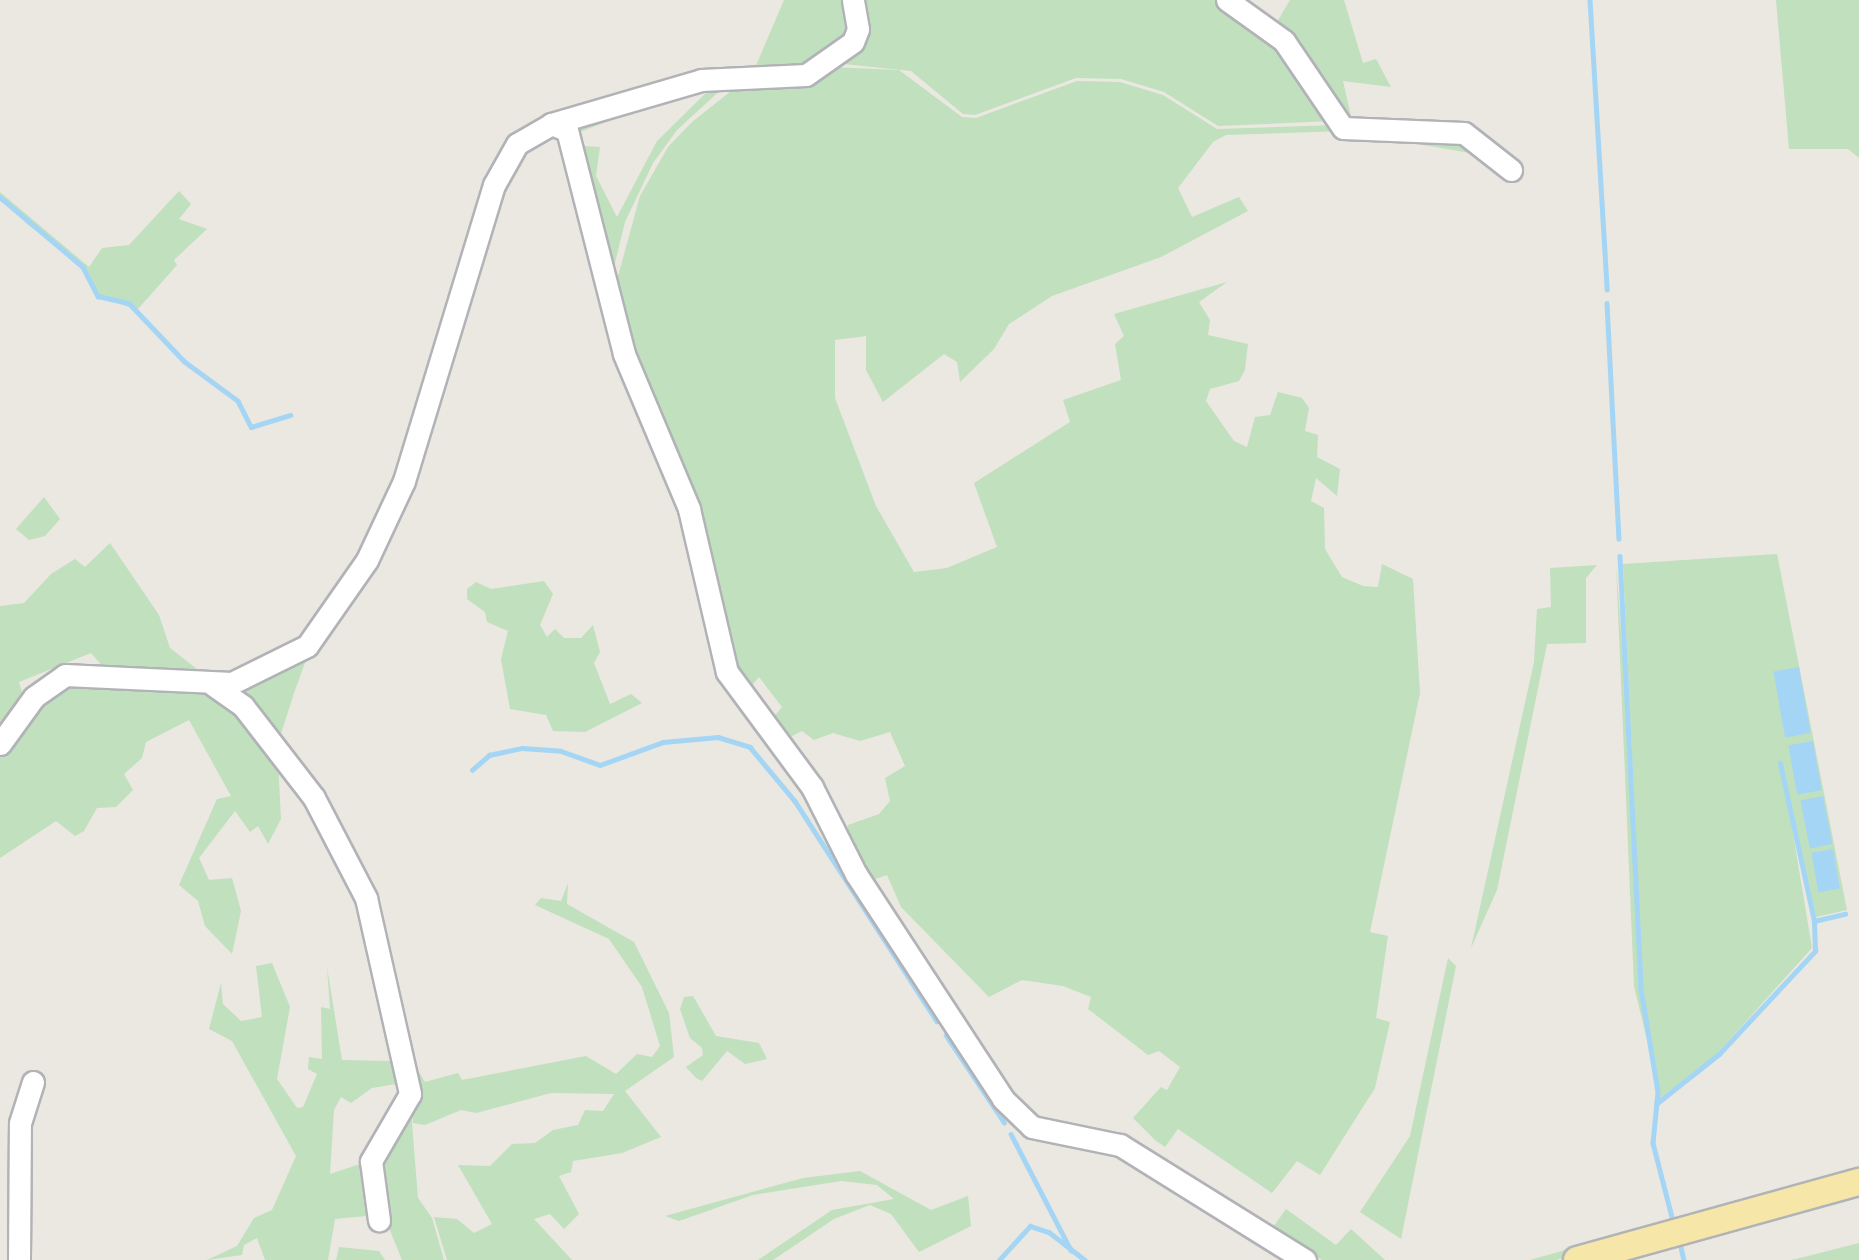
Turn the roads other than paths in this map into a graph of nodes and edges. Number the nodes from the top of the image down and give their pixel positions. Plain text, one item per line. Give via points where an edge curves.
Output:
1 (853, 0) edge
2 (1227, 0) edge
3 (551, 124) junction
4 (1511, 170) dead end
5 (213, 685) junction
6 (0, 744) edge
7 (33, 1082) dead end
8 (1859, 1182) edge
9 (379, 1220) dead end
10 (19, 1260) edge
11 (1305, 1260) edge
12 (1577, 1260) edge

1 - 3 street via 858,29 853,42 806,75 701,80
2 - 4 street via 1283,41 1343,128 1464,133
3 - 5 street via 517,144 494,185 426,418 359,572 307,646 253,677
3 - 11 street via 567,131 624,354 690,509 727,672 812,787 856,874 1003,1099 1032,1127 1120,1145
5 - 6 street via 65,675 34,697
5 - 9 street via 243,706 314,797 366,898 410,1094 371,1161
7 - 10 street via 18,1146
8 - 12 main road

